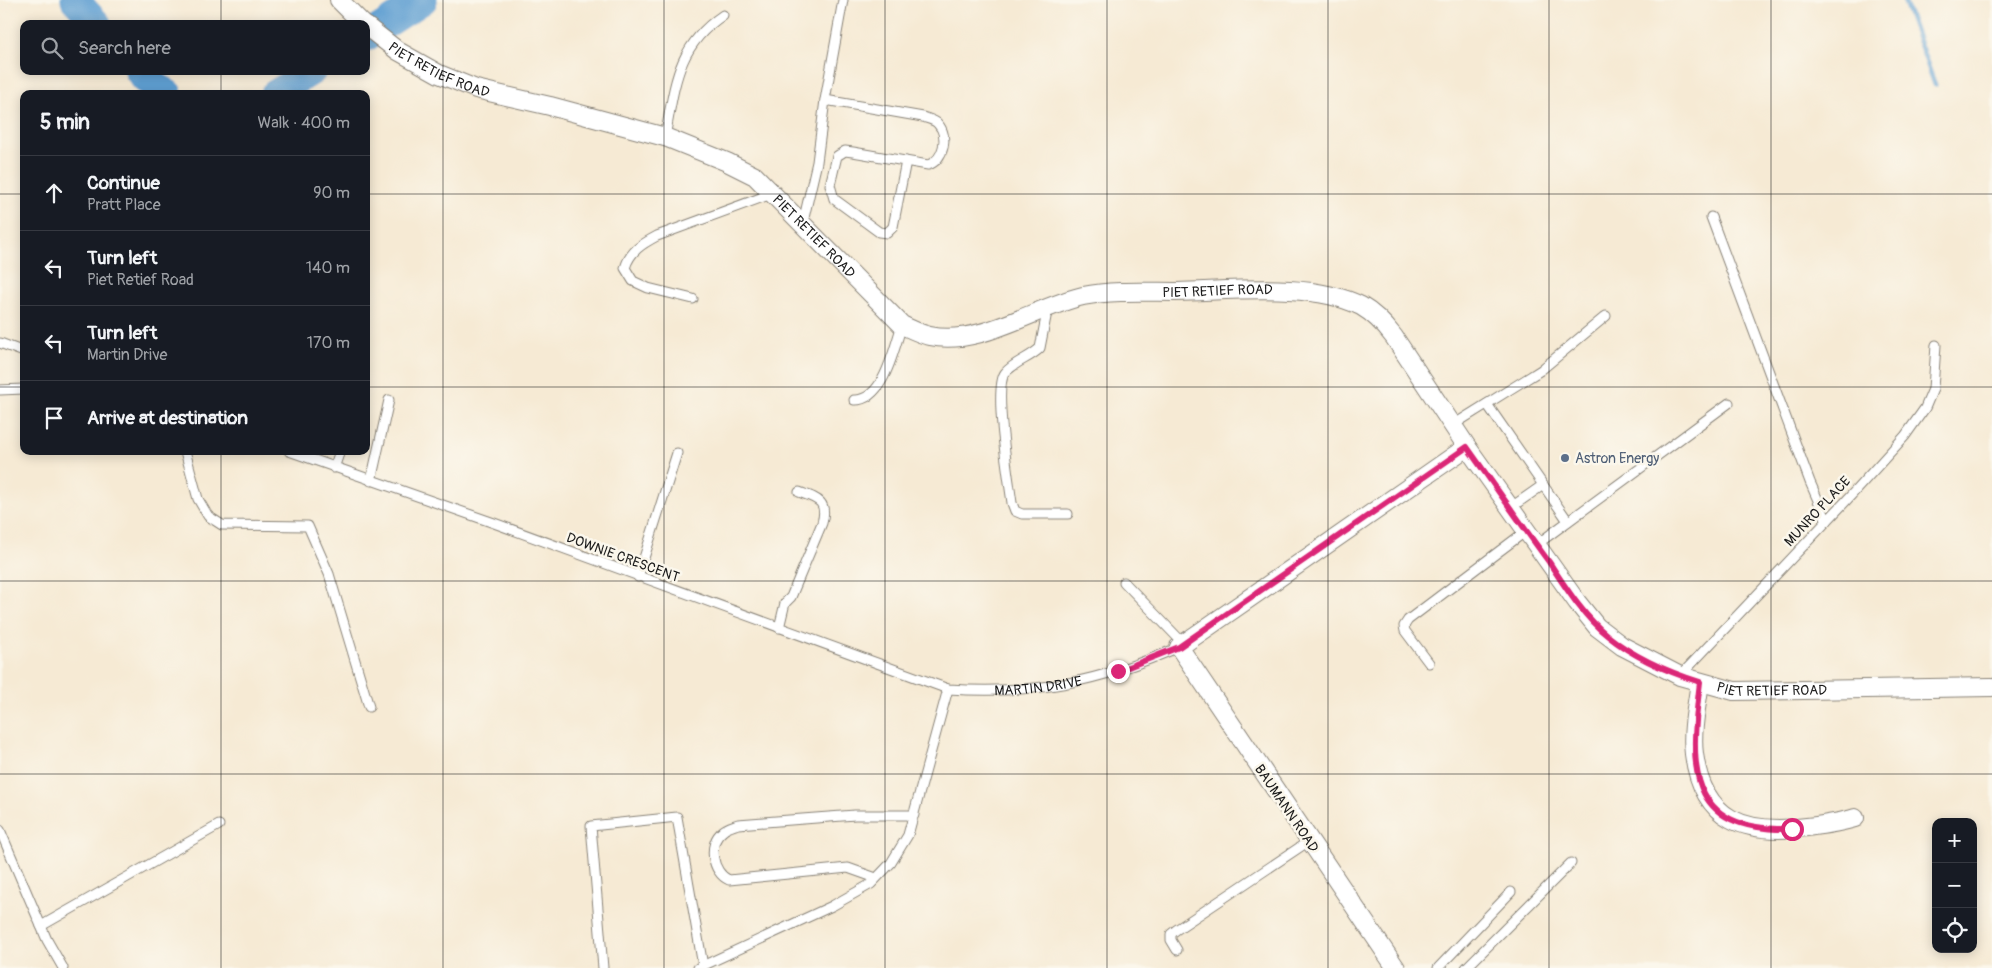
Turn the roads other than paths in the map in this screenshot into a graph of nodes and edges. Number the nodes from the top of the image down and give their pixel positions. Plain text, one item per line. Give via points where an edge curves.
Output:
1 (339, 0) edge
2 (842, 0) edge
3 (723, 15) dead end
4 (359, 20) edge
5 (370, 29) edge
6 (825, 100) junction
7 (665, 137) junction
8 (906, 161) junction
9 (814, 182) junction
10 (830, 185) junction
11 (774, 193) junction
12 (1710, 217) dead end
13 (803, 222) junction
14 (693, 299) dead end
15 (1048, 306) junction
16 (1606, 316) dead end
17 (902, 325) junction
18 (0, 343) edge
19 (1936, 345) dead end
20 (20, 350) edge
21 (20, 389) edge
22 (0, 390) edge
23 (389, 400) dead end
24 (854, 400) dead end
25 (1487, 404) junction
26 (1728, 404) dead end
27 (1452, 425) junction
28 (1467, 447) junction
29 (677, 453) dead end
30 (186, 455) edge
31 (300, 455) edge
32 (339, 455) edge
33 (334, 468) junction
34 (371, 481) junction
35 (1543, 485) junction
36 (799, 492) dead end
37 (1510, 508) junction
38 (1068, 514) dead end
39 (1568, 521) junction
40 (1827, 521) junction
41 (1531, 538) junction
42 (638, 577) junction
43 (1124, 582) dead end
44 (778, 628) junction
45 (1181, 646) junction
46 (1429, 663) dead end
47 (1680, 676) junction
48 (1700, 682) junction
49 (1992, 687) edge
50 (948, 689) junction
51 (369, 707) dead end
52 (914, 816) junction
53 (1856, 818) dead end
54 (219, 825) dead end
55 (0, 830) edge
56 (1309, 840) junction
57 (1571, 863) dead end
58 (876, 878) junction
59 (1511, 892) dead end
60 (40, 926) junction
61 (1177, 950) dead end
62 (700, 967) edge
63 (63, 968) edge
64 (603, 968) edge
65 (1396, 968) edge
66 (1438, 968) edge
67 (1466, 968) edge

1 - 4 street
2 - 6 lane
3 - 7 lane via 694,39 683,58
5 - 7 street, PIET RETIEF ROAD via 398,52 476,89
6 - 8 lane via 923,117 939,124 943,144 939,159 928,165
6 - 9 lane
7 - 11 street, PIET RETIEF ROAD via 755,176
8 - 10 lane via 845,151 838,156
8 - 10 lane via 893,227 887,233 879,232 834,199
9 - 10 lane
9 - 13 lane
11 - 13 street, PIET RETIEF ROAD
11 - 14 lane via 657,236 629,257 625,268 633,281
12 - 40 lane
13 - 17 street, PIET RETIEF ROAD
15 - 17 street, PIET RETIEF ROAD via 957,338 929,336
15 - 27 street, PIET RETIEF ROAD via 1092,295 1233,290 1289,291 1345,300 1361,306 1383,323
15 - 38 lane via 1040,348 1010,368 1001,381 1002,428 1015,511 1022,514
16 - 25 lane via 1540,370
17 - 24 lane via 877,390 863,400
18 - 20 lane
19 - 40 lane, MUNRO PLACE via 1933,389 1925,408 1905,436
21 - 22 lane
23 - 34 lane
25 - 27 lane
25 - 35 lane
26 - 39 lane
27 - 28 street, PIET RETIEF ROAD
28 - 37 street, PIET RETIEF ROAD
28 - 45 street, MARTIN DRIVE
29 - 42 lane
30 - 51 lane via 198,499 208,516 222,525 308,526 330,574
31 - 33 lane, DOWNIE CRESCENT
32 - 33 lane
33 - 34 lane, DOWNIE CRESCENT
34 - 42 lane, DOWNIE CRESCENT
35 - 37 lane
35 - 39 lane
36 - 44 lane via 822,504 825,510
37 - 41 street, PIET RETIEF ROAD
39 - 41 lane
40 - 47 lane, MUNRO PLACE
41 - 46 lane via 1408,620 1405,631
41 - 47 street, PIET RETIEF ROAD via 1597,626 1622,646
42 - 44 lane, DOWNIE CRESCENT
43 - 45 lane
44 - 50 lane, DOWNIE CRESCENT
45 - 50 lane, MARTIN DRIVE via 1118,671 1065,685 990,692
45 - 56 street, BAUMANN ROAD
47 - 48 street, PIET RETIEF ROAD
48 - 49 street, PIET RETIEF ROAD via 1751,692
48 - 53 street via 1694,752 1700,786 1718,811 1729,820 1772,829
50 - 52 lane
52 - 58 lane via 908,835 891,863
52 - 58 lane via 855,815 738,824 723,831 714,847 717,869 721,877 729,880 848,868
54 - 60 lane
55 - 60 lane
56 - 61 lane via 1171,934
56 - 65 street, BAUMANN ROAD
57 - 67 lane
58 - 62 lane via 832,906
59 - 66 lane
60 - 63 lane
62 - 64 lane via 678,817 591,826

